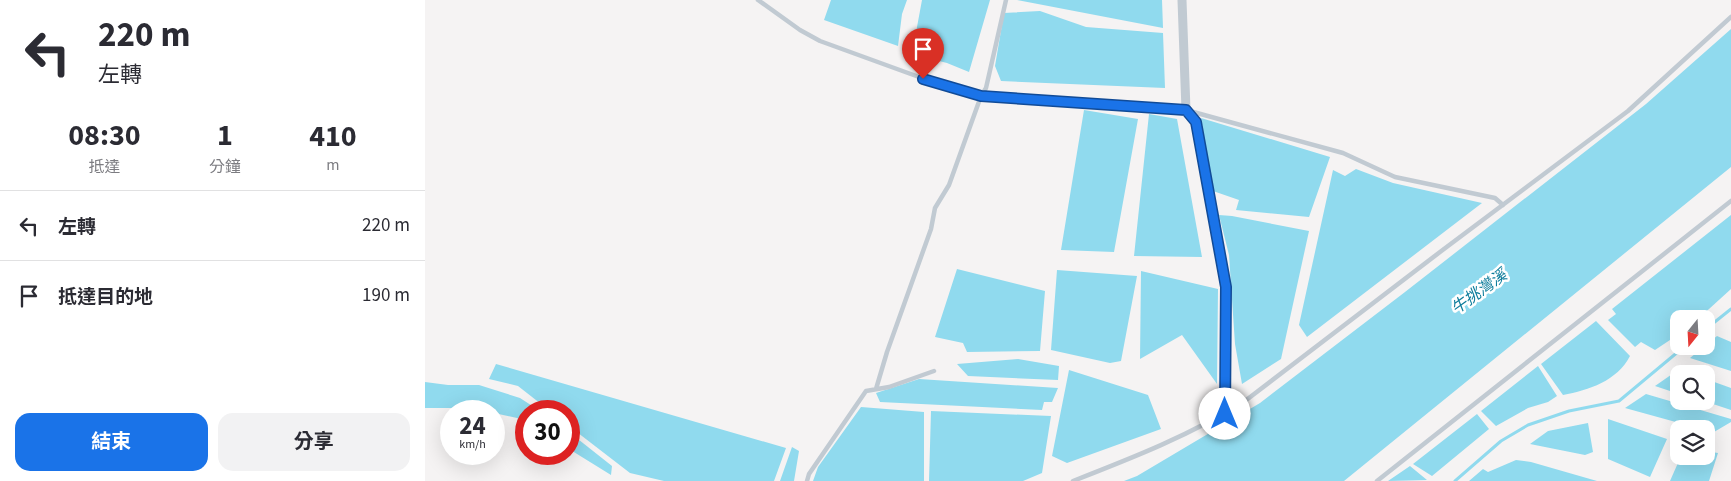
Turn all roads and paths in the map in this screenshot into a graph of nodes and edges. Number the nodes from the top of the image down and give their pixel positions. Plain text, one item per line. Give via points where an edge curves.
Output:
1 (758, 0) edge
2 (1006, 0) edge
3 (1182, 0) edge
4 (1731, 17) edge
5 (981, 96) junction
6 (1186, 110) junction
7 (1731, 201) edge
8 (1503, 205) junction
9 (934, 371) dead end
10 (876, 389) junction
11 (1225, 414) junction
12 (807, 481) edge
13 (1073, 481) edge
14 (1377, 481) edge

1 - 5 lane via 820,41 941,86
2 - 5 lane via 986,88
3 - 6 street
4 - 8 lane via 1628,111
5 - 6 lane
5 - 10 lane via 949,185 935,208 931,229
6 - 8 lane via 1343,153 1395,177 1495,198
6 - 11 street via 1196,122 1226,287
7 - 14 lane
8 - 11 lane
9 - 10 lane
10 - 12 lane via 866,391
11 - 13 lane via 1135,457

